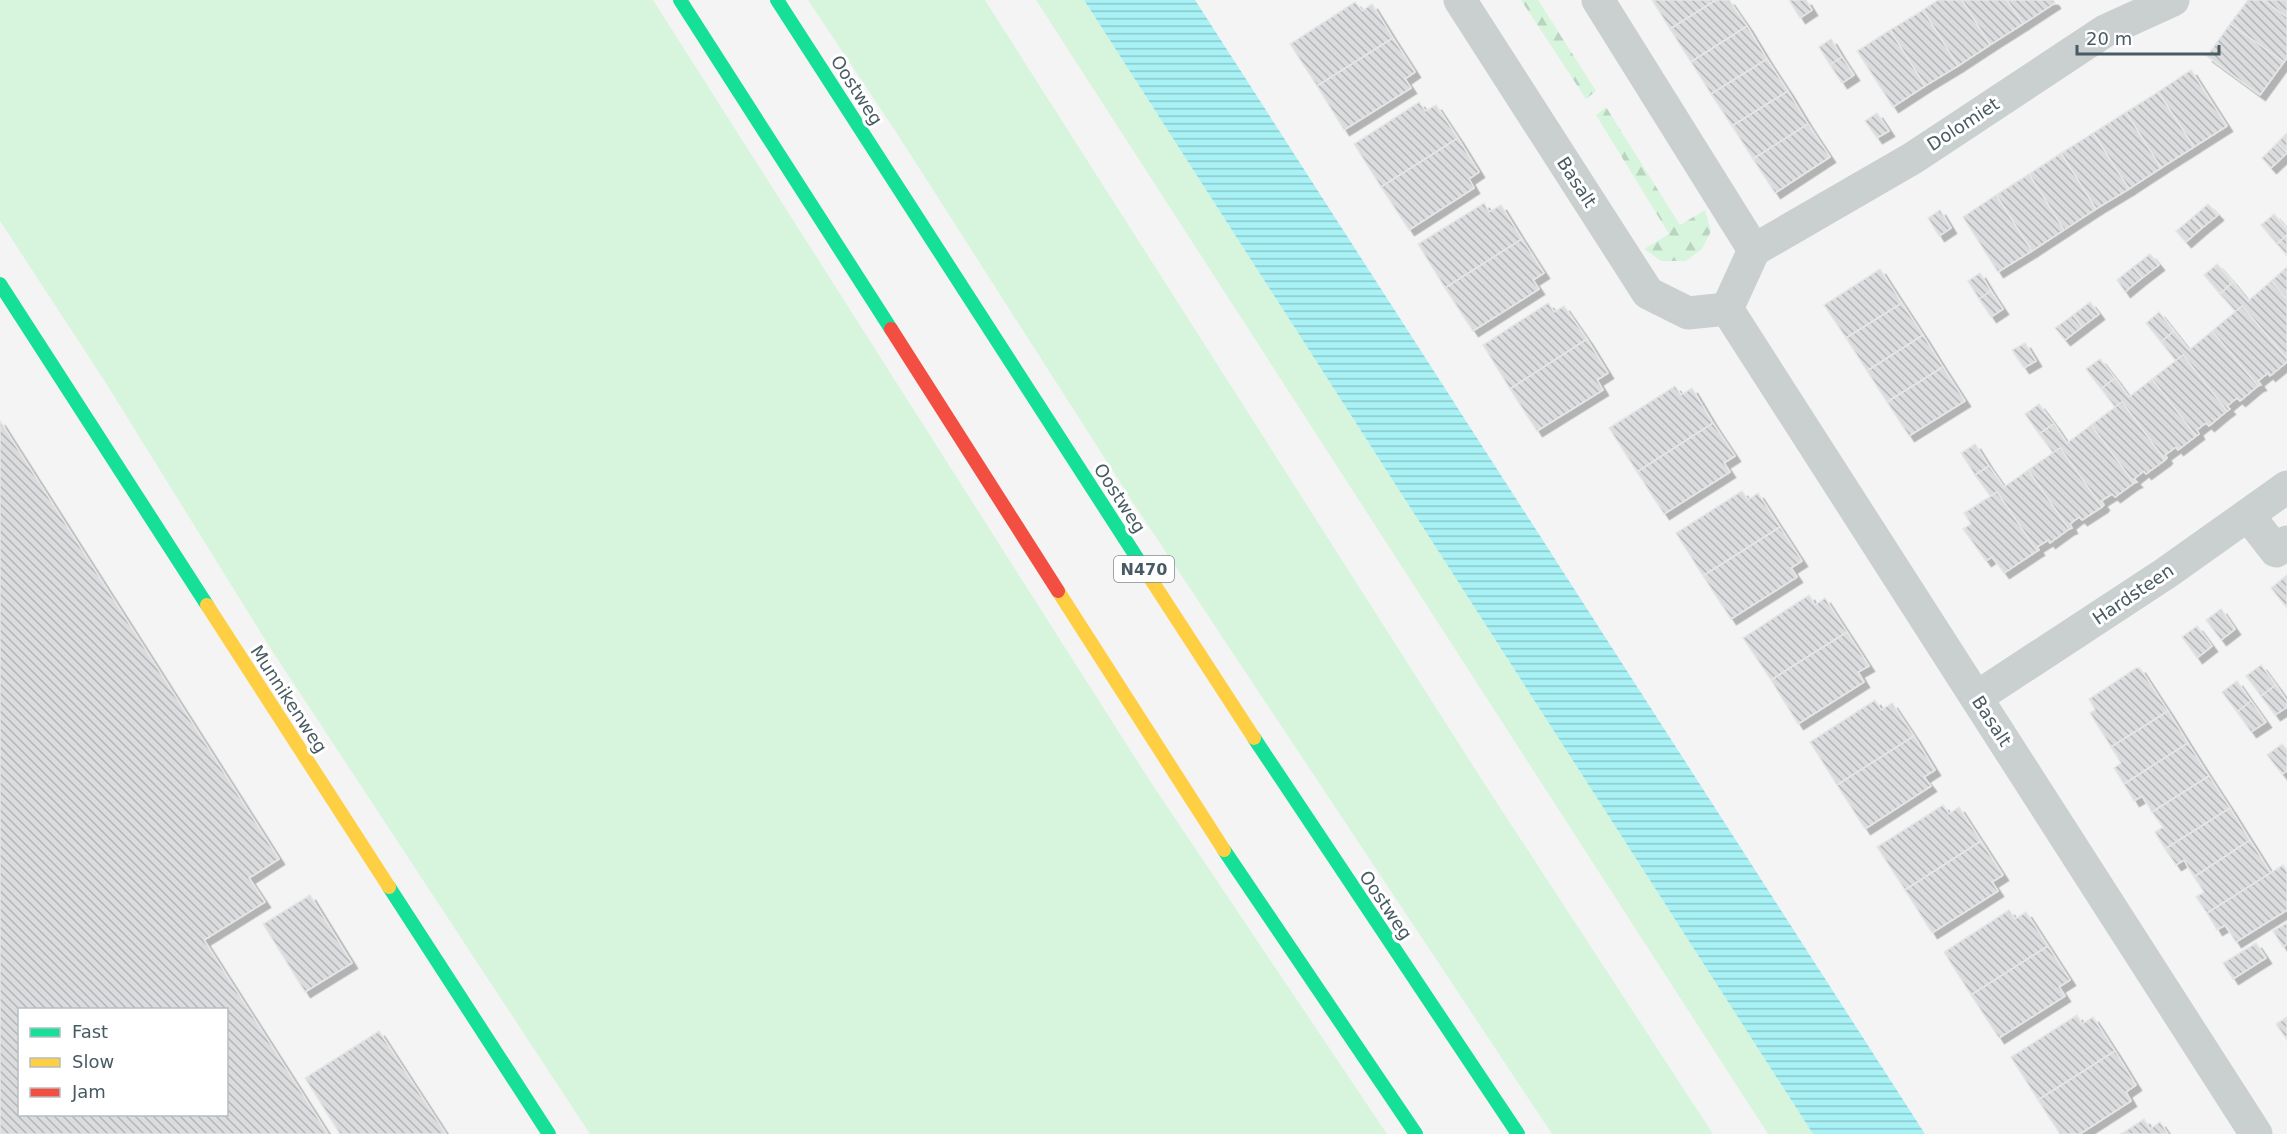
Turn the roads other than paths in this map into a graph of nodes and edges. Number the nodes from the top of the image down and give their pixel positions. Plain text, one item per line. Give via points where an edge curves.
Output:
1 (680, 0) edge
2 (777, 0) edge
3 (1460, 0) edge
4 (1598, 0) edge
5 (2173, 0) edge
6 (1754, 250) junction
7 (0, 284) edge
8 (1727, 309) junction
9 (2287, 487) edge
10 (2248, 515) junction
11 (2287, 542) edge
12 (1977, 697) junction
13 (549, 1134) edge
14 (1416, 1134) edge
15 (1518, 1134) edge
16 (2256, 1134) edge

1 - 14 main road via 1220,844
2 - 15 main road, Oostweg / N470 via 1286,788
3 - 8 street, Basalt via 1648,293 1688,313
4 - 6 street
5 - 6 street, Dolomiet via 2105,31 1913,158
6 - 8 street
7 - 13 main road, Munnikenweg
8 - 12 street, Basalt
9 - 10 street, Hardsteen
10 - 11 street via 2276,551
10 - 12 street, Hardsteen
12 - 16 street, Basalt

